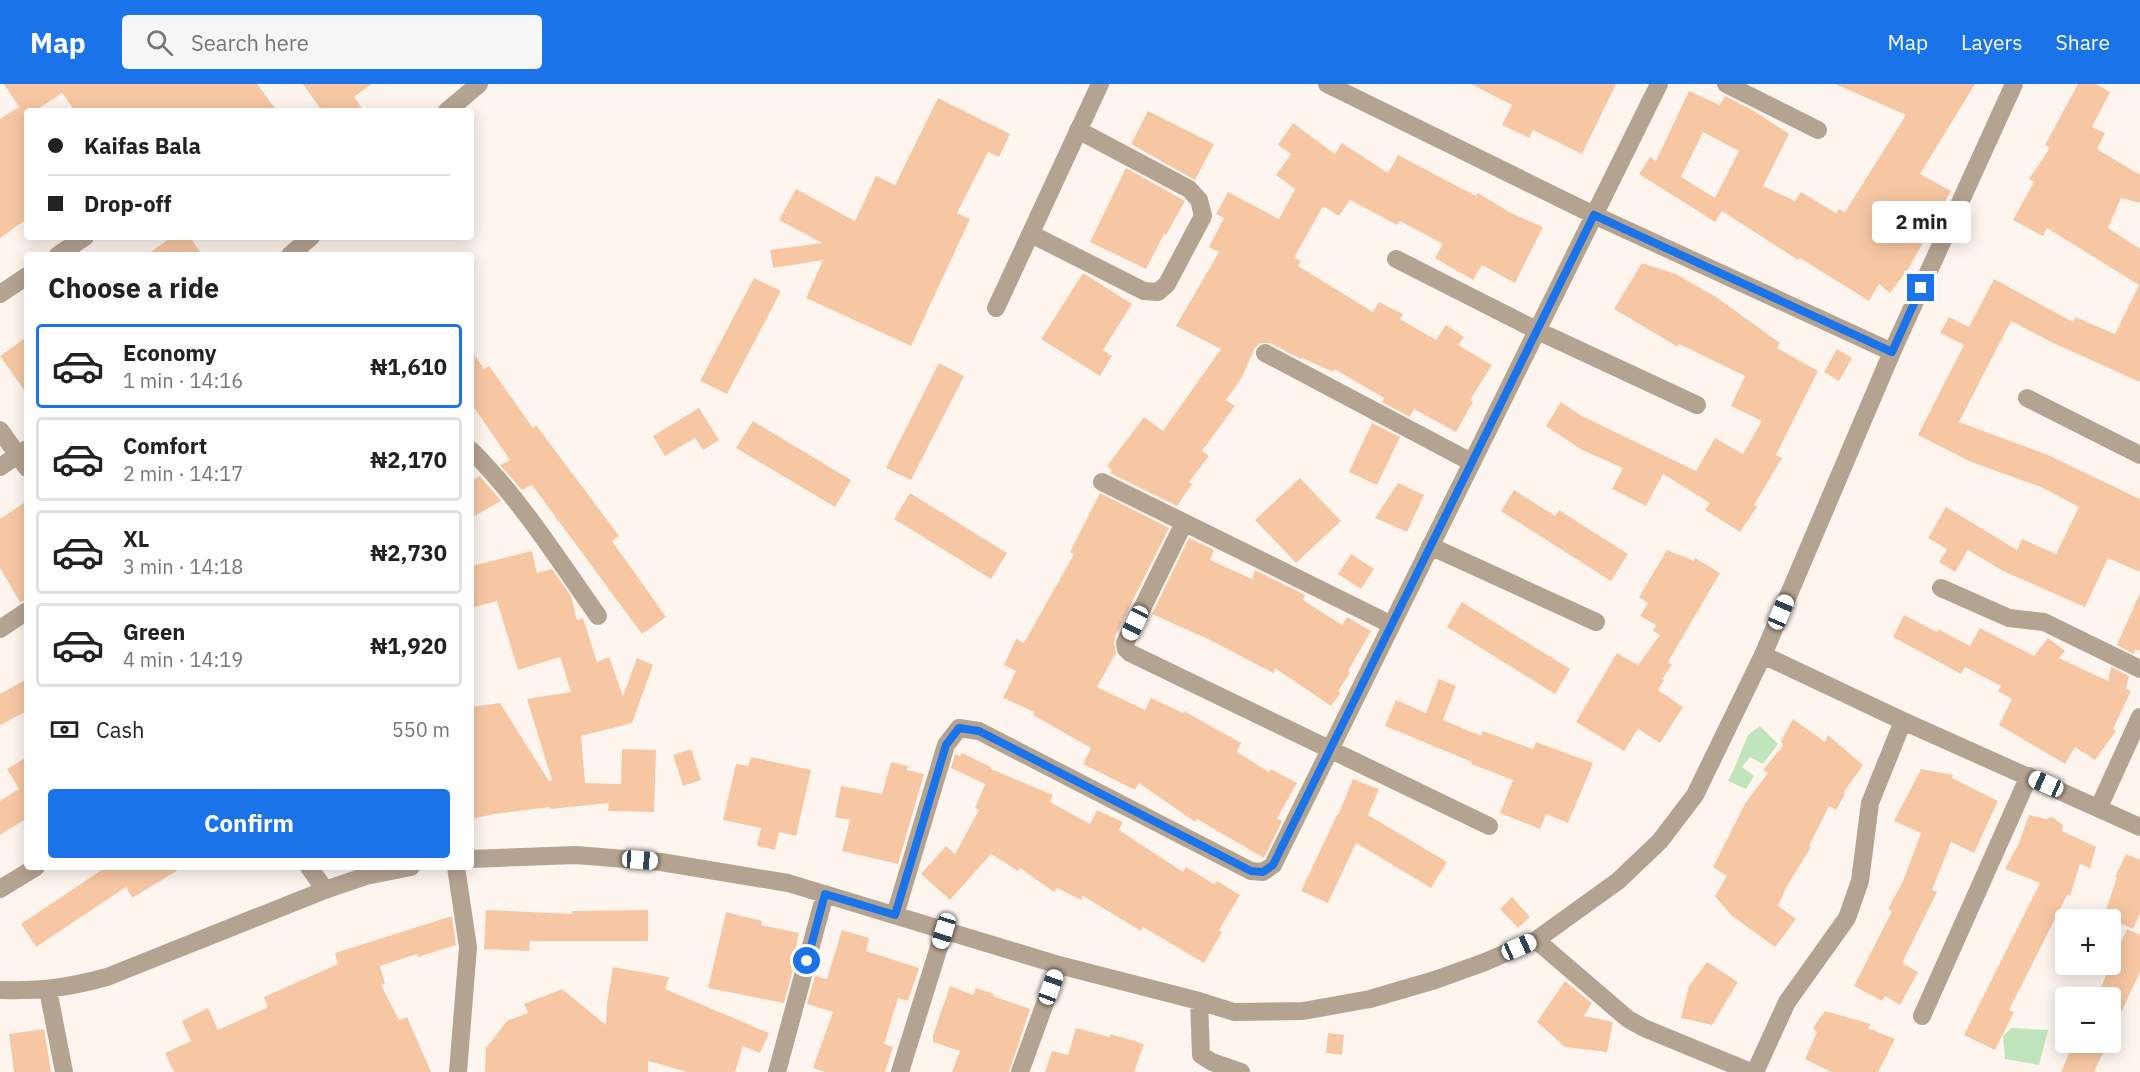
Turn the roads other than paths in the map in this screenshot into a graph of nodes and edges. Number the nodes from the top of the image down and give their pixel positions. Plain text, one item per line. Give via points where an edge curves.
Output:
1 (479, 84) edge
2 (1100, 84) edge
3 (1327, 84) edge
4 (1726, 84) edge
5 (2014, 84) edge
6 (1656, 85) edge
7 (451, 108) edge
8 (1078, 130) junction
9 (1818, 130) dead end
10 (1594, 215) junction
11 (1031, 234) junction
12 (80, 240) edge
13 (62, 252) edge
14 (1396, 259) dead end
15 (24, 278) edge
16 (0, 294) edge
17 (996, 308) dead end
18 (1538, 331) junction
19 (1264, 352) dead end
20 (1892, 352) junction
21 (2027, 398) dead end
22 (1696, 405) dead end
23 (0, 430) edge
24 (474, 453) edge
25 (2140, 455) edge
26 (24, 458) edge
27 (1471, 462) junction
28 (0, 467) edge
29 (1102, 482) dead end
30 (1184, 523) junction
31 (1430, 546) junction
32 (1941, 588) dead end
33 (24, 613) edge
34 (598, 616) dead end
35 (1596, 622) dead end
36 (1390, 624) junction
37 (0, 629) edge
38 (1763, 655) junction
39 (2140, 669) edge
40 (2140, 717) edge
41 (1903, 721) junction
42 (1330, 750) junction
43 (2029, 776) junction
44 (2099, 807) junction
45 (1489, 826) dead end
46 (2140, 827) edge
47 (474, 859) edge
48 (31, 870) edge
49 (311, 870) edge
50 (396, 870) edge
51 (456, 870) edge
52 (0, 889) edge
53 (325, 890) junction
54 (825, 894) junction
55 (895, 915) junction
56 (944, 931) junction
57 (1536, 940) junction
58 (1059, 965) junction
59 (0, 990) edge
60 (48, 990) junction
61 (1199, 1001) junction
62 (1922, 1016) dead end
63 (64, 1072) edge
64 (458, 1072) edge
65 (777, 1072) edge
66 (900, 1072) edge
67 (1020, 1072) edge
68 (1241, 1072) edge
69 (1753, 1072) edge

1 - 7 street
2 - 8 street
3 - 10 street
4 - 9 street
5 - 20 street
6 - 10 street
8 - 11 street
8 - 11 street via 1189,189 1199,201 1203,216 1167,284 1158,292 1144,291
10 - 18 street
10 - 20 street
11 - 17 street
12 - 13 street
14 - 18 street
15 - 16 street
18 - 22 street
18 - 27 street
19 - 27 street
20 - 38 street
21 - 25 street
23 - 26 street
24 - 34 street via 521,508
26 - 28 street
27 - 31 street
29 - 30 street
30 - 36 street
30 - 42 street via 1125,643 1126,649
31 - 35 street
31 - 36 street
32 - 39 street via 2008,618 2044,622
33 - 37 street
36 - 42 street
38 - 41 street
38 - 57 street via 1695,795 1660,841 1618,881
40 - 44 street
41 - 43 street
41 - 69 street via 1870,803 1860,881 1847,918 1787,1002
42 - 45 street
42 - 55 street via 1273,865 1263,872 1251,871 979,731 959,728 946,745
43 - 44 street
43 - 62 street
44 - 46 street
47 - 54 street via 576,855 662,862 788,883
48 - 52 street
49 - 53 street
50 - 53 street
51 - 64 street via 468,946
53 - 60 street via 107,977
54 - 55 street
54 - 65 street
55 - 56 street
56 - 58 street
56 - 66 street
57 - 61 street via 1435,980 1359,1001 1303,1011 1234,1012
57 - 69 street via 1644,1028
58 - 61 street
58 - 67 street
59 - 60 street
60 - 63 street
61 - 68 street via 1201,1055

